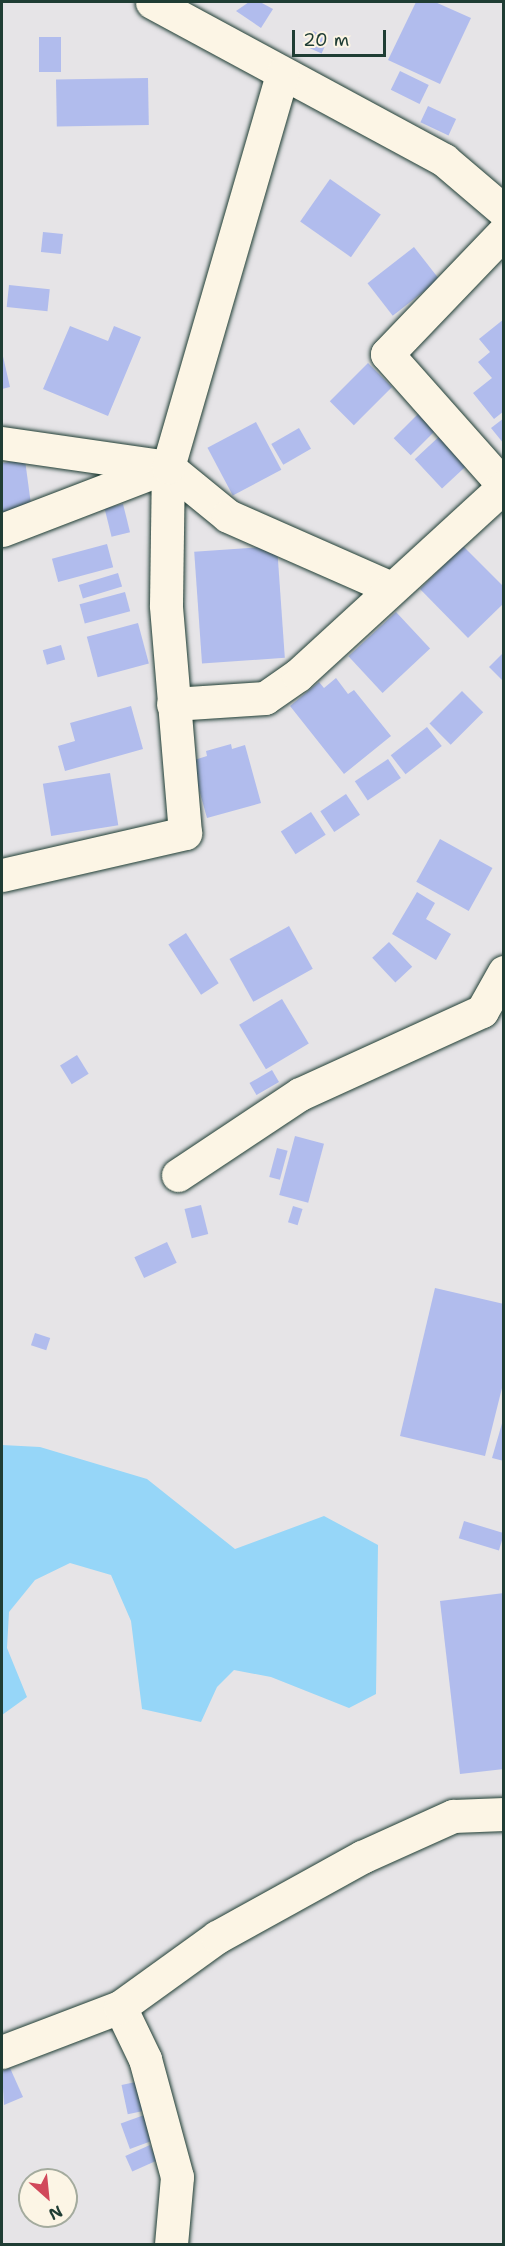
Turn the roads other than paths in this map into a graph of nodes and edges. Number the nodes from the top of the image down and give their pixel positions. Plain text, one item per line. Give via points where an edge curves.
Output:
1 (152, 2) edge
2 (282, 74) junction
3 (504, 211) edge
4 (504, 232) edge
5 (2, 443) edge
6 (168, 467) junction
7 (504, 486) edge
8 (2, 530) edge
9 (391, 588) junction
10 (173, 704) junction
11 (2, 875) edge
12 (504, 972) edge
13 (178, 1175) dead end
14 (504, 1814) edge
15 (120, 2007) junction
16 (2, 2052) edge
17 (171, 2244) edge

1 - 2 street
2 - 3 street via 444,160
2 - 6 street
4 - 7 street via 387,354
5 - 6 street
6 - 8 street
6 - 9 street via 228,516
6 - 10 street via 166,605
7 - 9 street
9 - 10 street via 298,675 265,698
10 - 11 street via 185,833
12 - 13 street via 482,1011 300,1094
14 - 15 street via 453,1816 363,1857 217,1937
15 - 16 street
15 - 17 street via 145,2059 177,2177

